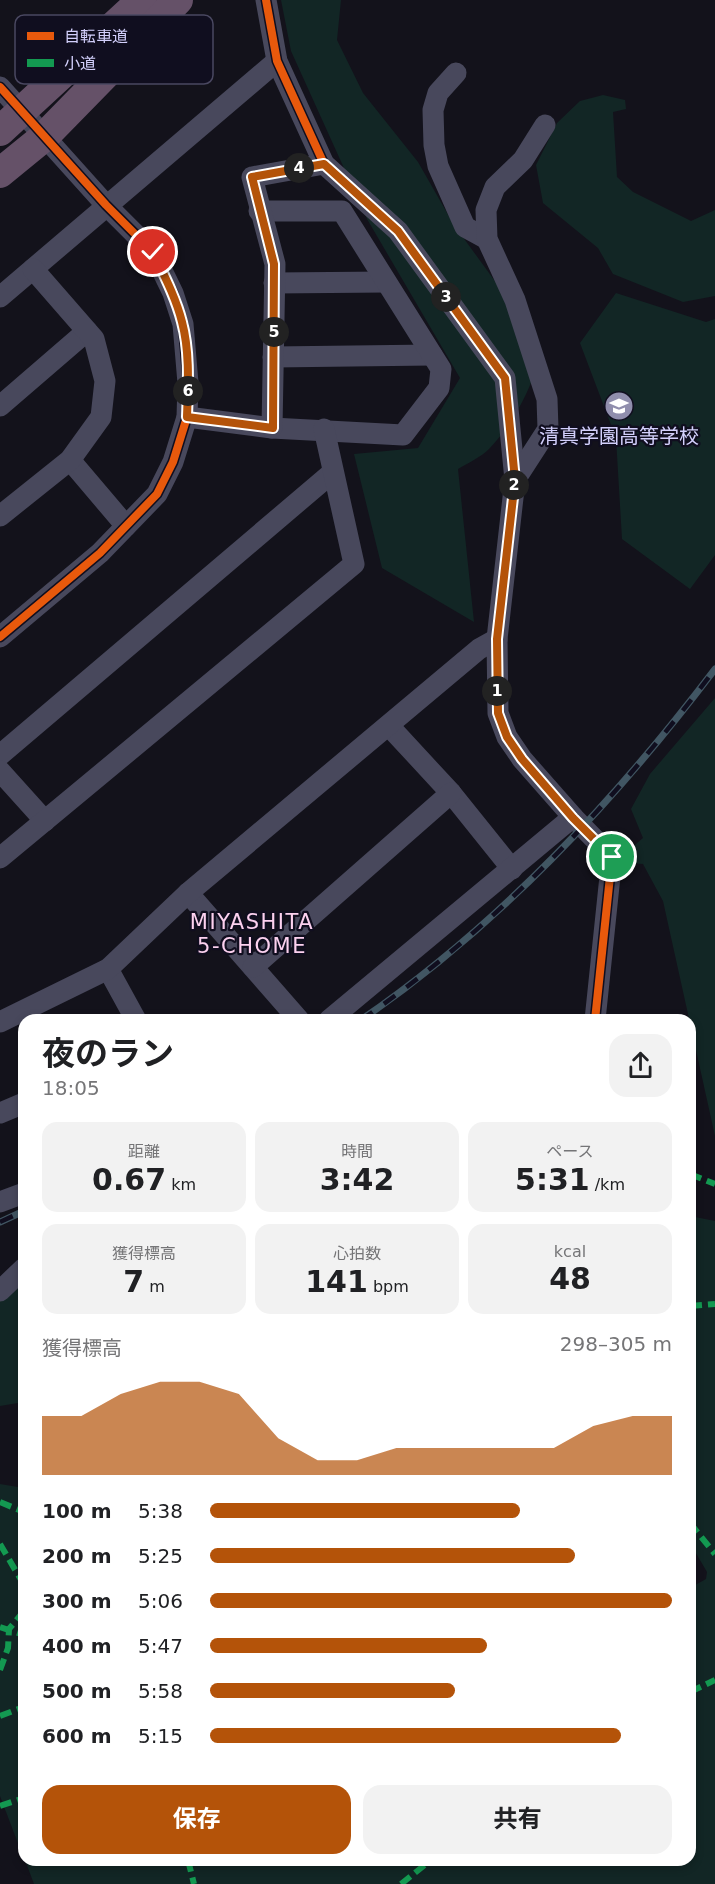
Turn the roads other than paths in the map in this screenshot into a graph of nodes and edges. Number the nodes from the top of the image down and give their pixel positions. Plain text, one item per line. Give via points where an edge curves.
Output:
1 (142, 0) edge
2 (178, 0) edge
3 (266, 0) edge
4 (126, 15) edge
5 (163, 15) edge
6 (277, 61) junction
7 (456, 73) dead end
8 (51, 84) edge
9 (96, 84) edge
10 (0, 87) edge
11 (10, 122) edge
12 (545, 125) dead end
13 (44, 137) junction
14 (324, 164) junction
15 (0, 173) edge
16 (106, 205) junction
17 (259, 211) junction
18 (487, 239) junction
19 (33, 269) junction
20 (386, 282) junction
21 (274, 283) junction
22 (0, 297) edge
23 (87, 331) junction
24 (432, 355) junction
25 (273, 357) junction
26 (0, 406) edge
27 (187, 417) junction
28 (273, 428) junction
29 (324, 429) junction
30 (70, 460) junction
31 (333, 472) junction
32 (515, 480) junction
33 (0, 516) edge
34 (126, 526) junction
35 (0, 637) edge
36 (497, 639) junction
37 (389, 726) junction
38 (0, 755) edge
39 (0, 771) edge
40 (451, 793) junction
41 (573, 818) junction
42 (45, 821) junction
43 (0, 858) edge
44 (512, 869) junction
45 (188, 893) junction
46 (253, 967) junction
47 (108, 969) junction
48 (133, 1014) edge
49 (294, 1014) edge
50 (335, 1014) edge
51 (596, 1014) edge
52 (0, 1022) edge
53 (18, 1106) edge
54 (0, 1113) edge
55 (18, 1195) edge
56 (0, 1202) edge
57 (18, 1274) edge
58 (0, 1291) edge

1 - 4 highway
2 - 5 highway
3 - 6 street
6 - 14 street
6 - 16 street
7 - 18 street via 438,93 433,110 434,145 438,166 465,227
8 - 11 highway
9 - 13 highway
10 - 11 street
11 - 13 street
12 - 18 street via 523,160 495,187 486,210
13 - 15 highway
13 - 16 street
14 - 17 street via 252,177
14 - 32 street via 398,231 505,378
16 - 19 street
16 - 27 street via 153,252 173,293 183,324
17 - 20 street via 342,211
17 - 21 street via 274,264
18 - 32 street via 516,300 547,393 548,429
19 - 22 street
19 - 23 street
20 - 21 street
20 - 24 street
21 - 25 street
23 - 26 street
23 - 30 street via 94,339 105,381 101,417
24 - 25 street
24 - 29 street via 441,369 439,388 403,435
25 - 28 street
27 - 28 street
27 - 34 street via 173,462 157,494
28 - 29 street
29 - 31 street
30 - 33 street
30 - 34 street
31 - 38 street
31 - 42 street via 354,564
32 - 36 street
34 - 35 street via 100,553
36 - 37 street via 479,649
36 - 41 street via 498,713 507,737
37 - 40 street
37 - 45 street
39 - 42 street
40 - 44 street
40 - 46 street
41 - 44 street
41 - 51 street via 612,857
42 - 43 street
44 - 50 street
45 - 46 street
45 - 47 street
46 - 49 street
47 - 48 street
47 - 52 street
53 - 54 street
55 - 56 street
57 - 58 street

